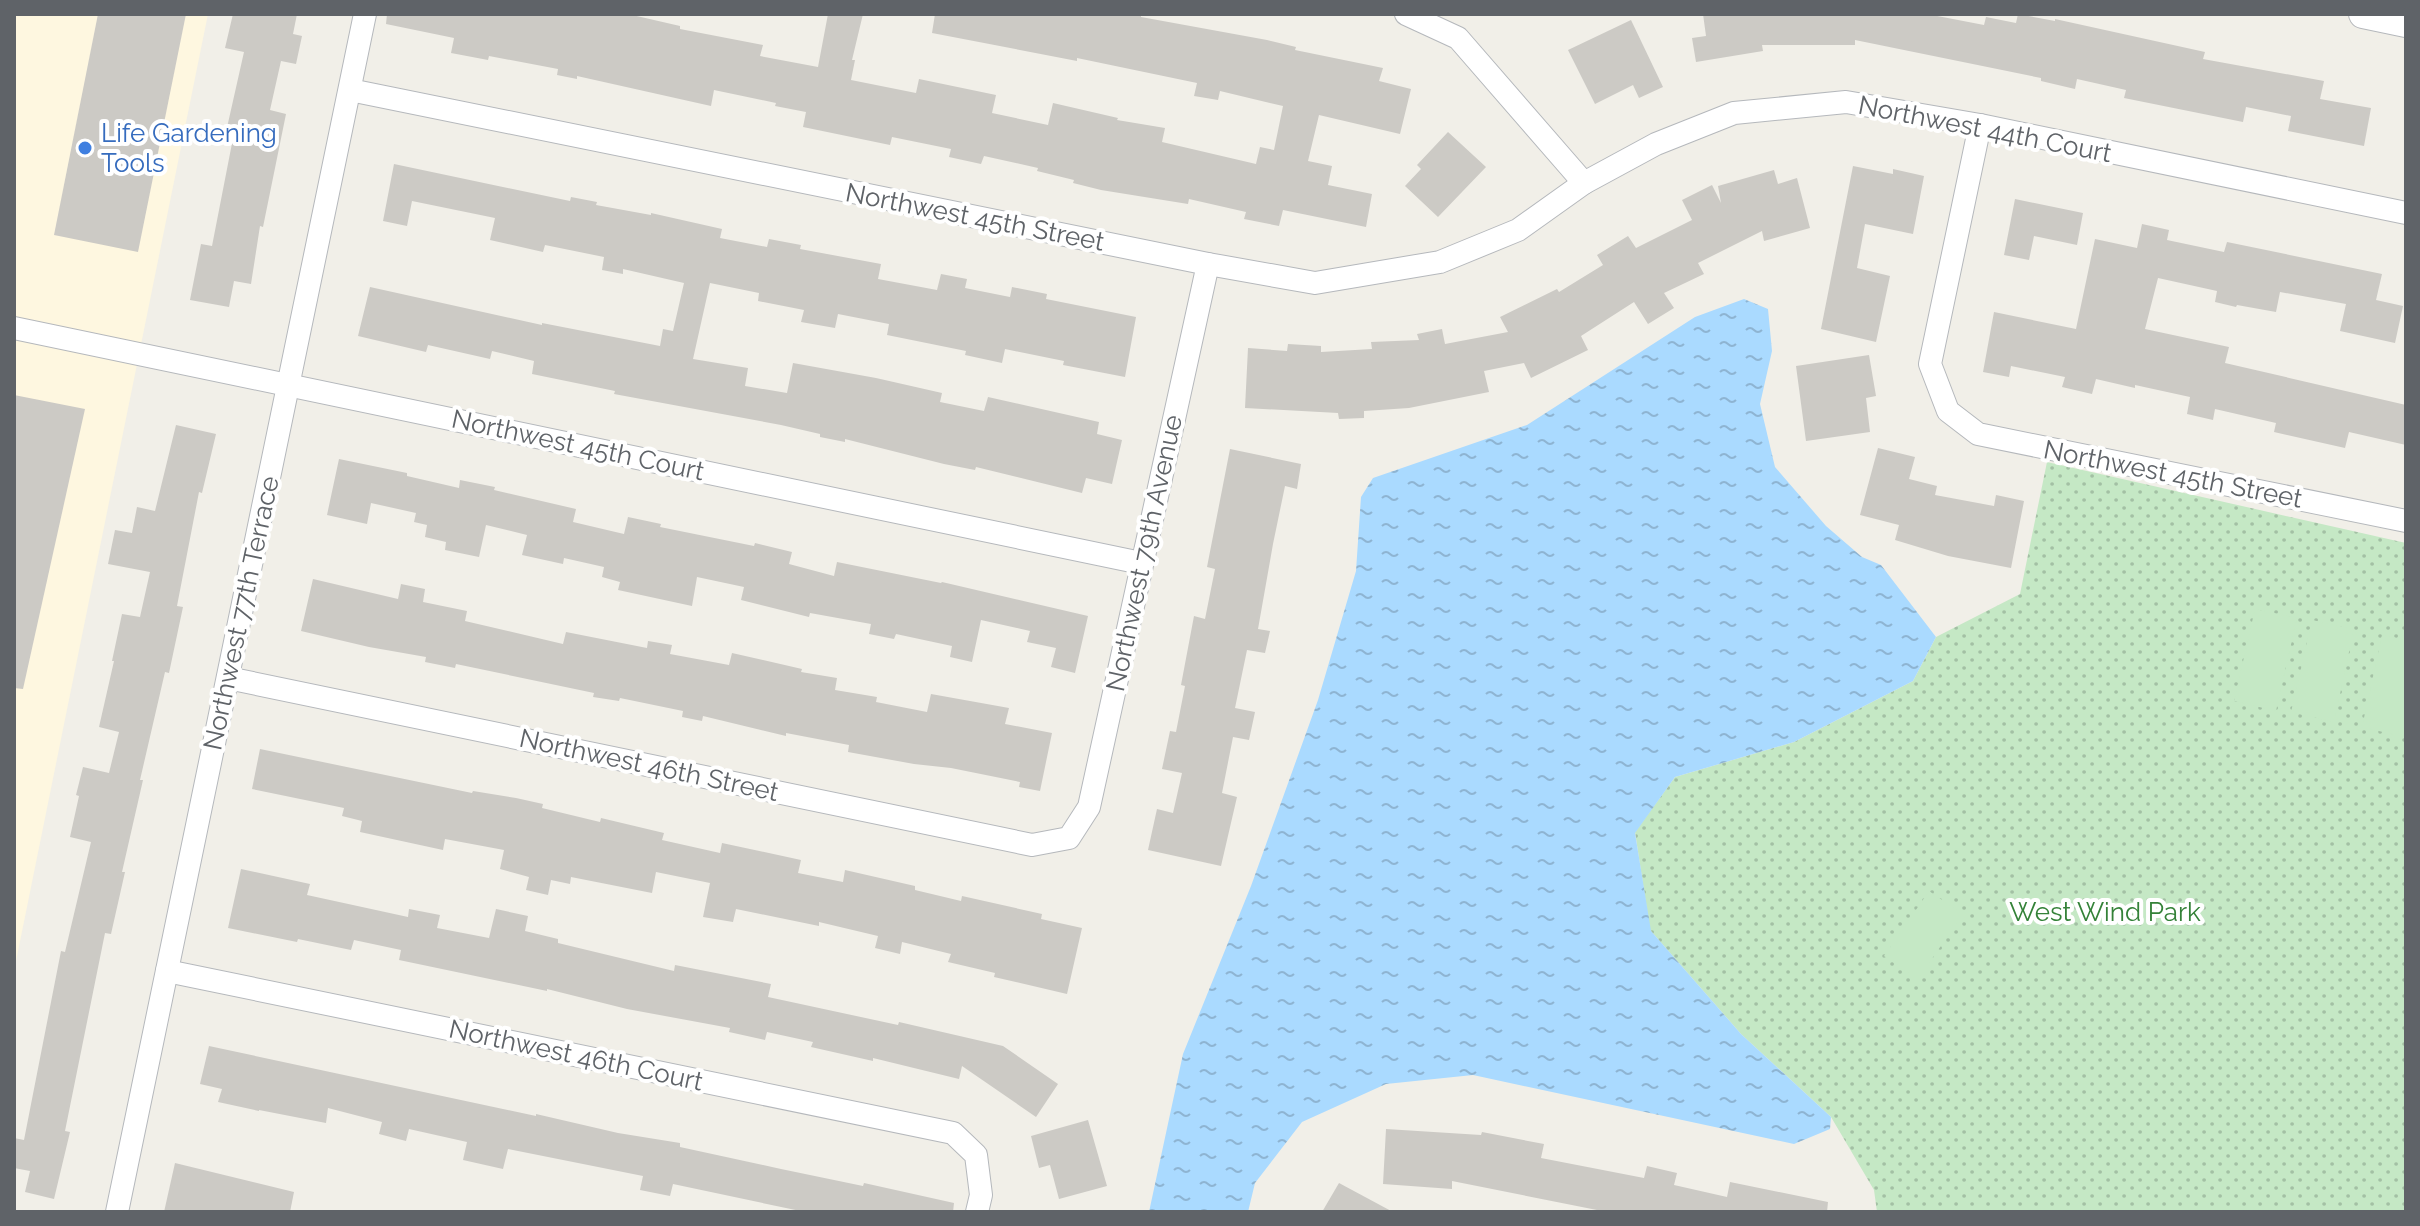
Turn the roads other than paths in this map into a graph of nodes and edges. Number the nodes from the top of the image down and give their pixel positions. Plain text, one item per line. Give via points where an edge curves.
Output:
1 (365, 14) edge
2 (1406, 14) edge
3 (2363, 14) edge
4 (2406, 23) edge
5 (350, 90) junction
6 (1980, 125) junction
7 (1584, 183) junction
8 (2406, 213) edge
9 (1208, 264) junction
10 (14, 328) edge
11 (288, 385) junction
12 (2406, 521) edge
13 (1141, 563) junction
14 (228, 678) junction
15 (1069, 838) joint
16 (167, 971) junction
17 (117, 1212) edge
18 (977, 1212) edge

1 - 5 street, Northwest 77th Terrace
2 - 7 street via 1458,38
3 - 4 street
5 - 9 street, Northwest 45th Street
5 - 11 street, Northwest 77th Terrace
6 - 7 street, Northwest 44th Court via 1846,102 1734,113 1656,144
6 - 8 street, Northwest 44th Court
6 - 12 street, Northwest 45th Street via 1930,364 1948,411 1978,434
7 - 9 street, Northwest 45th Street via 1518,230 1440,262 1315,283
9 - 13 street, Northwest 79th Avenue
10 - 11 street, Northwest 45th Court
11 - 13 street, Northwest 45th Court
11 - 14 street, Northwest 77th Terrace
13 - 15 street, Northwest 79th Avenue via 1089,807
14 - 15 street, Northwest 46th Street via 1032,845
14 - 16 street, Northwest 77th Terrace
16 - 17 street, Northwest 77th Terrace
16 - 18 street, Northwest 46th Court via 953,1133 976,1155 981,1195

